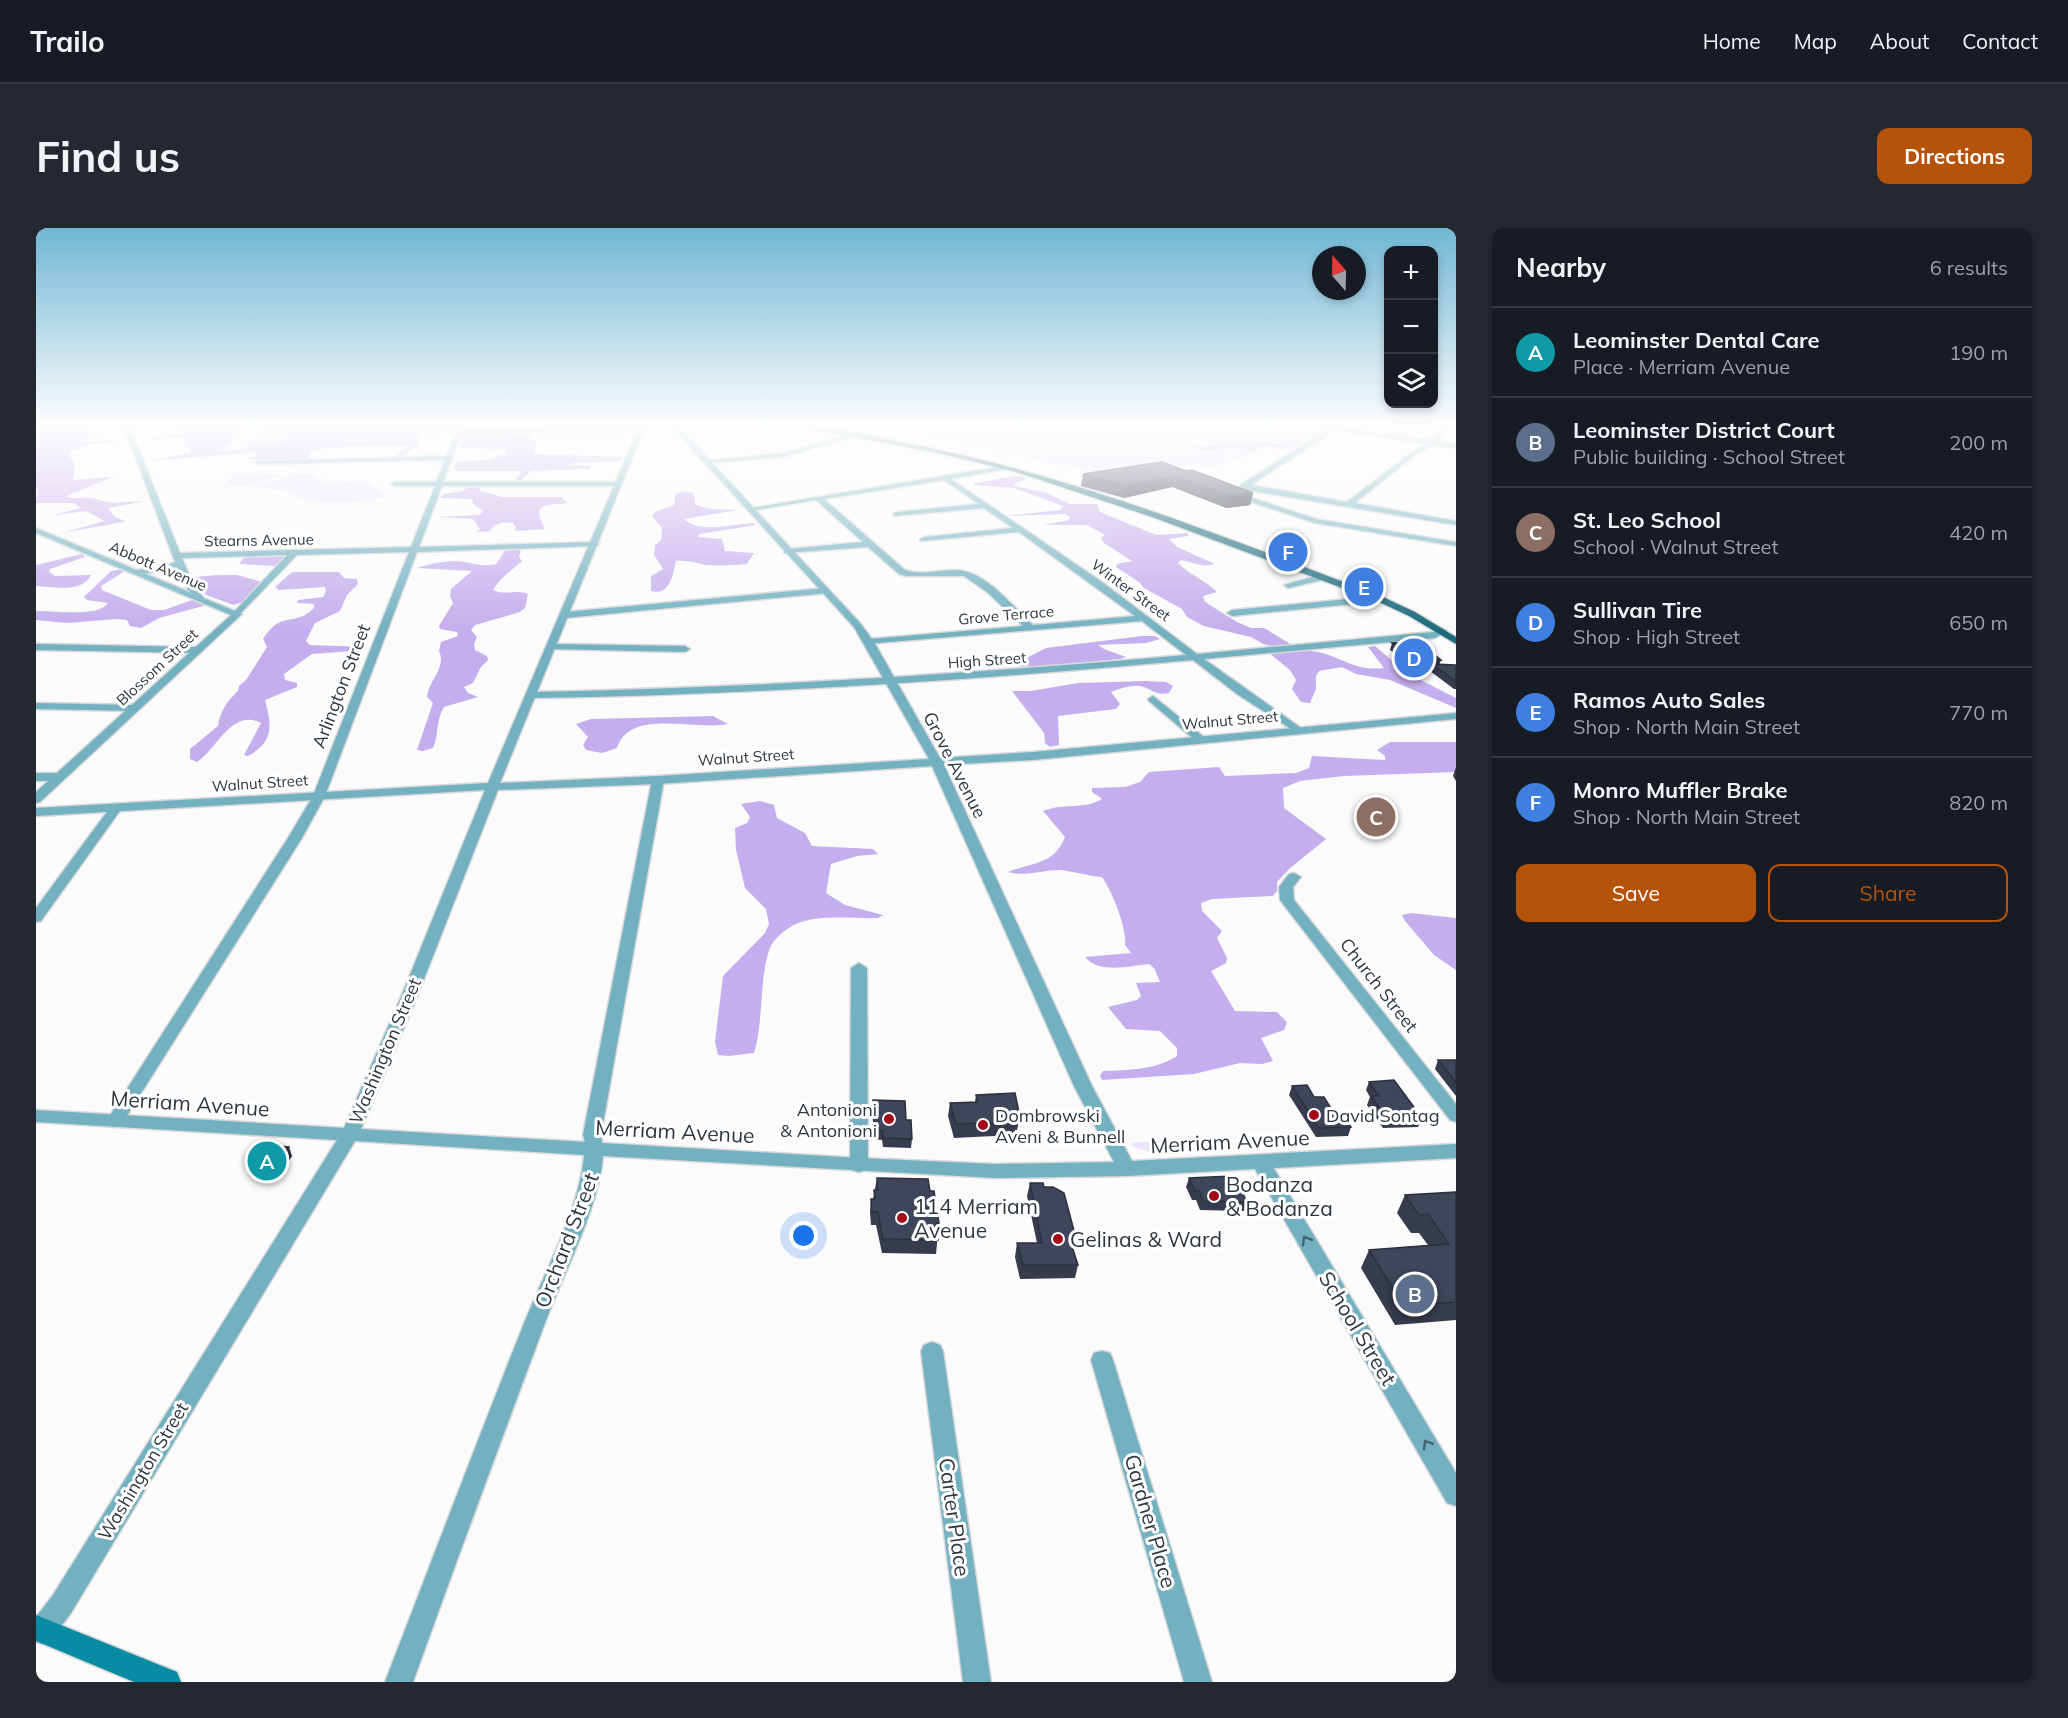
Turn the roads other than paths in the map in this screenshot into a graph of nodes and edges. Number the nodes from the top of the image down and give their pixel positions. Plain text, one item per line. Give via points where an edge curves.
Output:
1 (153, 495) edge
2 (436, 495) edge
3 (615, 495) edge
4 (737, 495) edge
5 (838, 495) edge
6 (968, 495) edge
7 (1087, 495) edge
8 (1237, 495) edge
9 (1296, 495) edge
10 (1361, 495) edge
11 (818, 498) junction
12 (1349, 504) junction
13 (983, 506) junction
14 (750, 509) junction
15 (897, 514) dead end
16 (1456, 523) edge
17 (36, 530) edge
18 (1019, 530) junction
19 (924, 539) dead end
20 (595, 544) junction
21 (871, 544) junction
22 (1456, 544) edge
23 (415, 549) junction
24 (787, 551) junction
25 (294, 553) junction
26 (178, 560) junction
27 (139, 572) junction
28 (1319, 578) junction
29 (1287, 585) dead end
30 (825, 591) junction
31 (199, 598) junction
32 (1380, 599) junction
33 (1232, 613) dead end
34 (237, 614) junction
35 (565, 615) junction
36 (1146, 618) junction
37 (1031, 628) junction
38 (1449, 635) edge
39 (869, 642) junction
40 (36, 646) edge
41 (552, 648) junction
42 (685, 649) dead end
43 (198, 650) junction
44 (1196, 657) junction
45 (891, 680) junction
46 (532, 695) junction
47 (1153, 699) dead end
48 (36, 706) edge
49 (135, 708) junction
50 (1456, 716) edge
51 (1297, 730) junction
52 (1200, 739) junction
53 (936, 761) junction
54 (36, 777) edge
55 (58, 777) junction
56 (658, 780) junction
57 (493, 786) junction
58 (319, 796) junction
59 (36, 799) edge
60 (116, 808) junction
61 (36, 812) edge
62 (1294, 877) dead end
63 (36, 918) edge
64 (859, 968) dead end
65 (36, 1116) edge
66 (1456, 1116) edge
67 (115, 1121) junction
68 (349, 1136) junction
69 (594, 1149) junction
70 (1456, 1151) edge
71 (1260, 1162) junction
72 (859, 1165) junction
73 (1127, 1169) junction
74 (932, 1351) dead end
75 (1102, 1360) dead end
76 (1456, 1495) edge
77 (39, 1630) edge
78 (167, 1682) edge
79 (399, 1682) edge
80 (977, 1682) edge
81 (1198, 1682) edge

1 - 26 street
2 - 23 street, Arlington Street
3 - 20 street, Washington Street
4 - 14 street, Grove Avenue
5 - 11 street
6 - 13 street, Winter Street
7 - 28 main road
8 - 22 street via 1315,521
9 - 12 street
10 - 12 street
11 - 14 street
11 - 21 street
12 - 16 street
13 - 15 street
13 - 18 street, Winter Street
14 - 24 street, Grove Avenue
17 - 27 street, Abbott Avenue
18 - 19 street
18 - 36 street, Winter Street
20 - 23 street, Stearns Avenue
20 - 35 street, Washington Street
21 - 24 street
21 - 37 street via 906,574 966,574
23 - 25 street, Stearns Avenue
23 - 58 street, Arlington Street
24 - 30 street, Grove Avenue
25 - 26 street, Stearns Avenue
25 - 34 street, Blossom Street
26 - 27 street, Stearns Avenue via 165,569
26 - 31 street
27 - 31 street, Abbott Avenue
28 - 29 street
28 - 32 main road
30 - 35 street
30 - 39 street, Grove Avenue
31 - 34 street, Abbott Avenue
32 - 33 street
32 - 38 main road
34 - 43 street, Blossom Street
35 - 41 street, Washington Street
36 - 37 street, Grove Terrace
36 - 44 street, Winter Street
37 - 39 street, Grove Terrace
38 - 44 street, High Street
39 - 45 street, Grove Avenue
40 - 43 street
41 - 42 street
41 - 46 street, Washington Street
43 - 49 street, Blossom Street
44 - 45 street, High Street
44 - 51 street, Winter Street
45 - 46 street, High Street via 660,693
45 - 53 street, Grove Avenue
46 - 57 street, Washington Street
47 - 52 street
48 - 49 street
49 - 55 street, Blossom Street
50 - 51 street, Walnut Street
51 - 52 street, Walnut Street
52 - 53 street, Walnut Street via 1069,753
53 - 56 street, Walnut Street
53 - 73 street, Grove Avenue via 1083,1086
54 - 55 street
55 - 59 street, Blossom Street
56 - 57 street, Walnut Street
56 - 69 street, Orchard Street via 592,1135
57 - 58 street, Walnut Street
57 - 68 street, Washington Street
58 - 60 street, Walnut Street
58 - 67 street, Arlington Street
60 - 61 street, Walnut Street
60 - 63 street
62 - 66 street, Church Street via 1286,887 1287,900
64 - 72 street
65 - 67 street, Merriam Avenue
67 - 68 street, Merriam Avenue
68 - 69 street, Merriam Avenue
68 - 77 street, Washington Street via 62,1604
69 - 72 street, Merriam Avenue
69 - 79 street, Orchard Street via 595,1162 578,1210
70 - 71 street, Merriam Avenue
71 - 73 street, Merriam Avenue
76 -> 71 street, School Street
72 - 73 street, Merriam Avenue via 1014,1171
74 - 80 street, Carter Place
75 - 81 street, Gardner Place
77 - 78 main road

